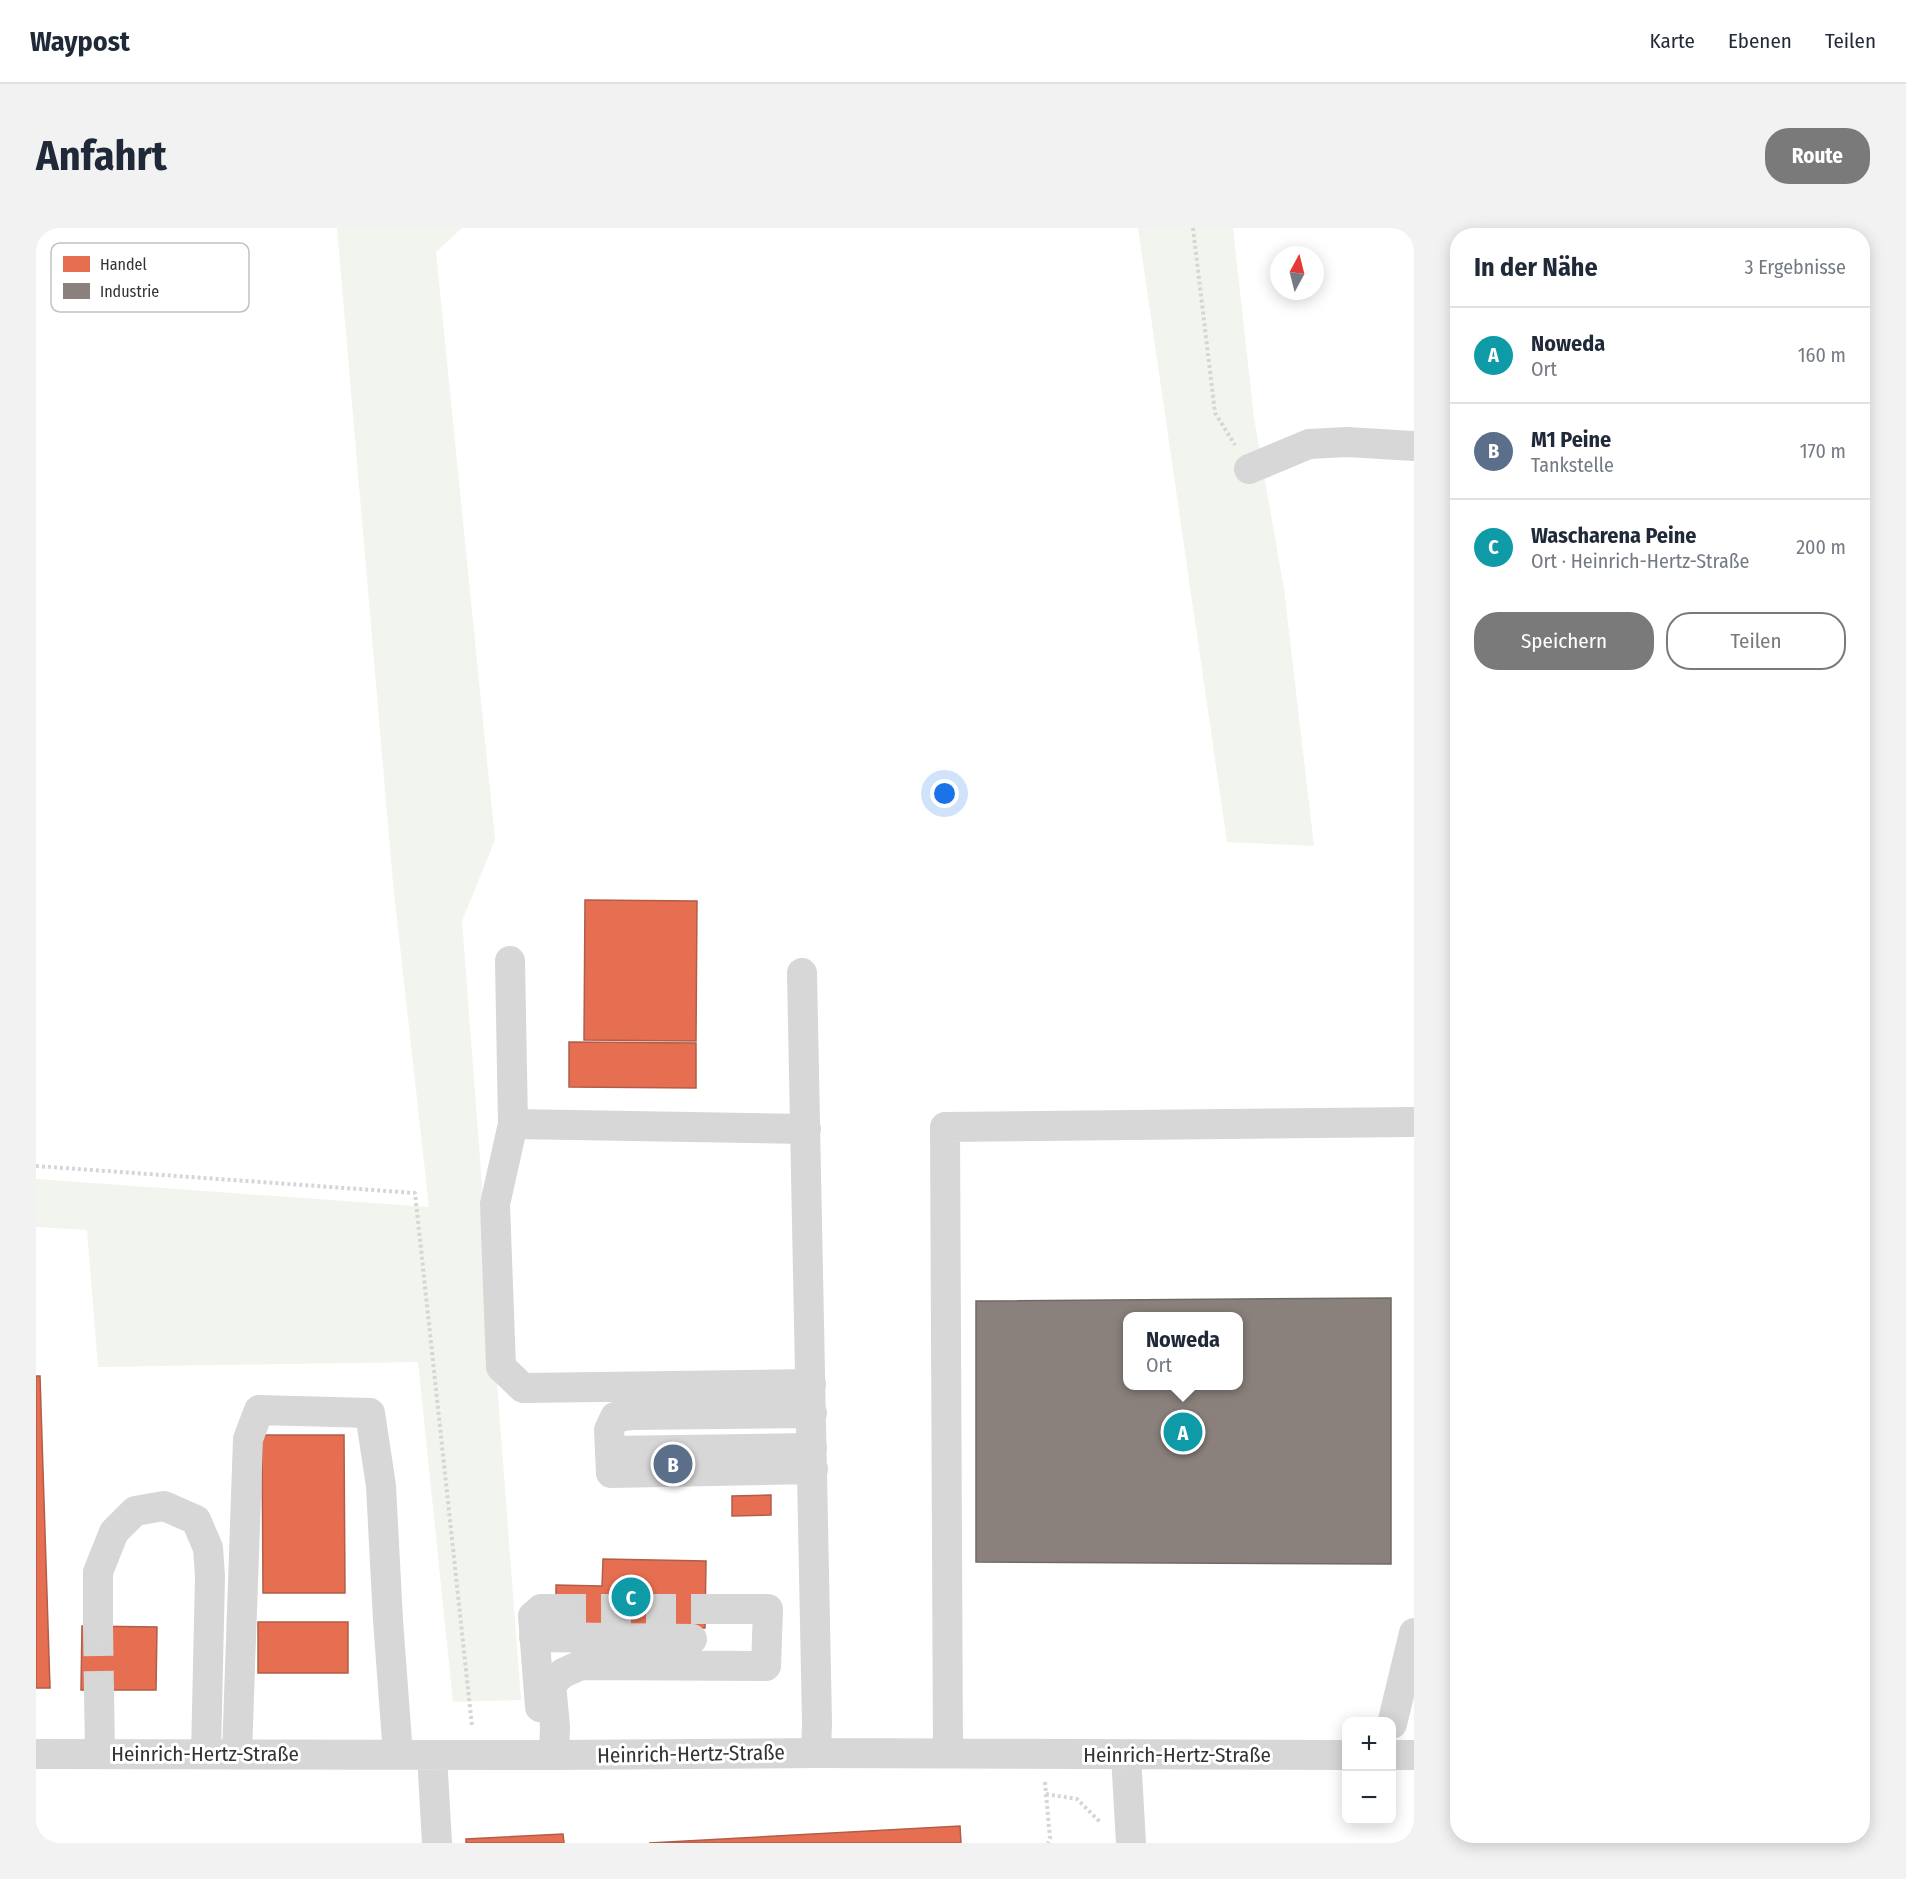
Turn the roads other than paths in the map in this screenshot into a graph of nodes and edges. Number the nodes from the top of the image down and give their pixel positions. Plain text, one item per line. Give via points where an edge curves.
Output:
1 (1414, 446) edge
2 (1249, 469) road end
3 (510, 961) dead end
4 (802, 973) dead end
5 (1414, 1122) edge
6 (513, 1124) junction
7 (806, 1129) junction
8 (811, 1384) junction
9 (812, 1413) junction
10 (812, 1459) junction
11 (556, 1609) tunnel mouth
12 (706, 1609) tunnel mouth
13 (98, 1626) tunnel mouth
14 (1414, 1633) edge
15 (534, 1637) junction
16 (692, 1639) dead end
17 (99, 1690) tunnel mouth
18 (1394, 1717) edge
19 (816, 1753) junction
20 (948, 1753) junction
21 (36, 1754) edge
22 (100, 1754) junction
23 (206, 1754) junction
24 (237, 1754) junction
25 (398, 1755) junction
26 (432, 1755) junction
27 (548, 1755) junction
28 (1126, 1755) junction
29 (1342, 1755) edge
30 (437, 1843) edge
31 (1131, 1843) edge

1 - 2 street via 1347,441 1309,444
3 - 6 street
4 - 7 street
5 - 20 street via 945,1127
6 - 7 street
6 - 8 street via 495,1204 500,1344 501,1367 523,1388
7 - 8 street
8 - 9 street
9 - 10 street
9 - 10 street via 632,1415 615,1417 609,1430 611,1473
10 - 19 street
11 - 15 street via 541,1609 533,1616
12 - 27 street via 768,1609 766,1666 581,1665 551,1684 555,1727
13 - 23 street via 98,1572 114,1532 135,1511 164,1506 196,1520 208,1548 210,1575
14 - 18 street
15 - 16 street
15 - 27 street
17 - 22 street
19 - 20 street, Heinrich-Hertz-Straße
19 - 27 street, Heinrich-Hertz-Straße
20 - 28 street, Heinrich-Hertz-Straße
21 - 22 street, Heinrich-Hertz-Straße
22 - 23 street, Heinrich-Hertz-Straße
23 - 24 street, Heinrich-Hertz-Straße
24 - 25 street, Heinrich-Hertz-Straße
24 - 25 street via 248,1439 259,1410 370,1413 381,1486
25 - 26 street, Heinrich-Hertz-Straße
26 - 27 street, Heinrich-Hertz-Straße
26 - 30 street
28 - 29 street, Heinrich-Hertz-Straße
28 - 31 street

